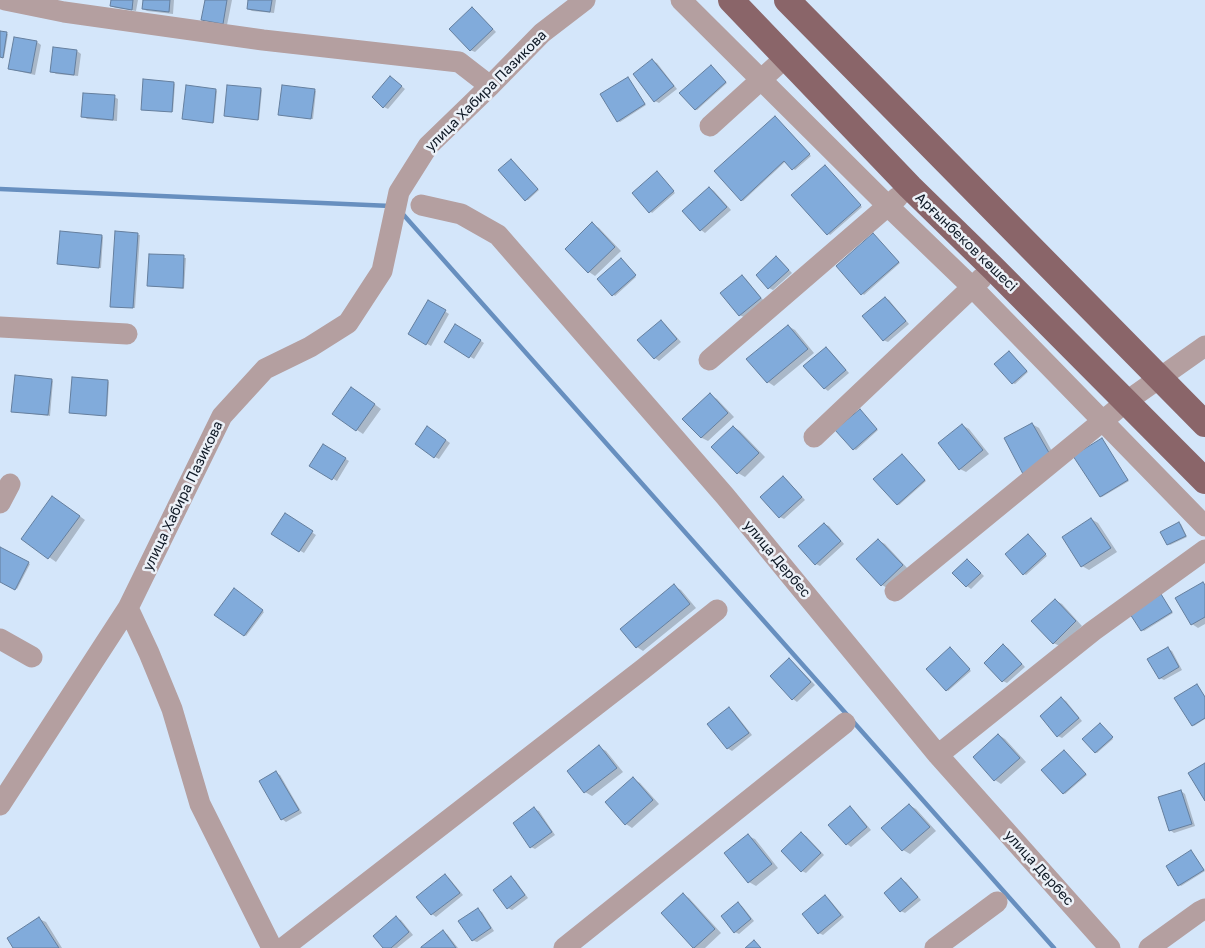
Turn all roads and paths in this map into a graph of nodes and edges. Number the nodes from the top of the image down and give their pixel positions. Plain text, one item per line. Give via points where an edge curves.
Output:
1 (6, 0) edge
2 (585, 0) edge
3 (681, 0) edge
4 (731, 0) edge
5 (787, 0) edge
6 (786, 56) junction
7 (762, 79) junction
8 (490, 86) junction
9 (710, 126) dead end
10 (910, 187) junction
11 (421, 205) dead end
12 (888, 206) junction
13 (993, 268) junction
14 (972, 287) junction
15 (0, 327) edge
16 (127, 334) dead end
17 (1205, 346) edge
18 (709, 360) dead end
19 (1159, 378) junction
20 (1126, 401) junction
21 (1103, 420) junction
22 (1205, 424) edge
23 (814, 437) dead end
24 (1205, 481) edge
25 (10, 484) dead end
26 (0, 503) edge
27 (1205, 526) edge
28 (1205, 550) edge
29 (896, 591) dead end
30 (128, 608) junction
31 (717, 610) dead end
32 (0, 639) edge
33 (32, 657) dead end
34 (846, 723) dead end
35 (938, 755) junction
36 (0, 805) edge
37 (997, 902) dead end
38 (1205, 909) edge
39 (272, 948) edge
40 (283, 948) edge
41 (564, 948) edge
42 (935, 948) edge
43 (1110, 948) edge
44 (1149, 948) edge

1 - 8 street via 64,12 262,40 458,62
2 - 8 street, улица Хабира Пазикова via 542,33
3 - 7 street
4 - 6 main road, Арғынбеков көшесі
5 - 19 main road
6 - 7 street
6 - 10 main road, Арғынбеков көшесі
7 - 9 street
7 - 12 street
8 - 30 street, улица Хабира Пазикова via 428,146 399,192 382,271 348,323 310,347 265,369 222,416
10 - 12 street
10 - 13 main road, Арғынбеков көшесі
11 - 35 street, улица Дербес via 461,214 498,235 725,496
12 - 14 street
12 - 18 street
13 - 14 street
13 - 20 main road, Арғынбеков көшесі
14 - 21 street
14 - 23 street
15 - 16 street
17 - 19 street
19 - 20 street
19 - 22 main road
20 - 21 street
20 - 24 main road, Арғынбеков көшесі
21 - 27 street
21 - 29 street
25 - 26 street
28 - 35 street via 1093,631
30 - 36 street, улица Хабира Пазикова
30 - 39 street via 172,708 200,804
31 - 40 street
32 - 33 street
34 - 41 street
35 - 43 street, улица Дербес
37 - 42 street
38 - 44 street

